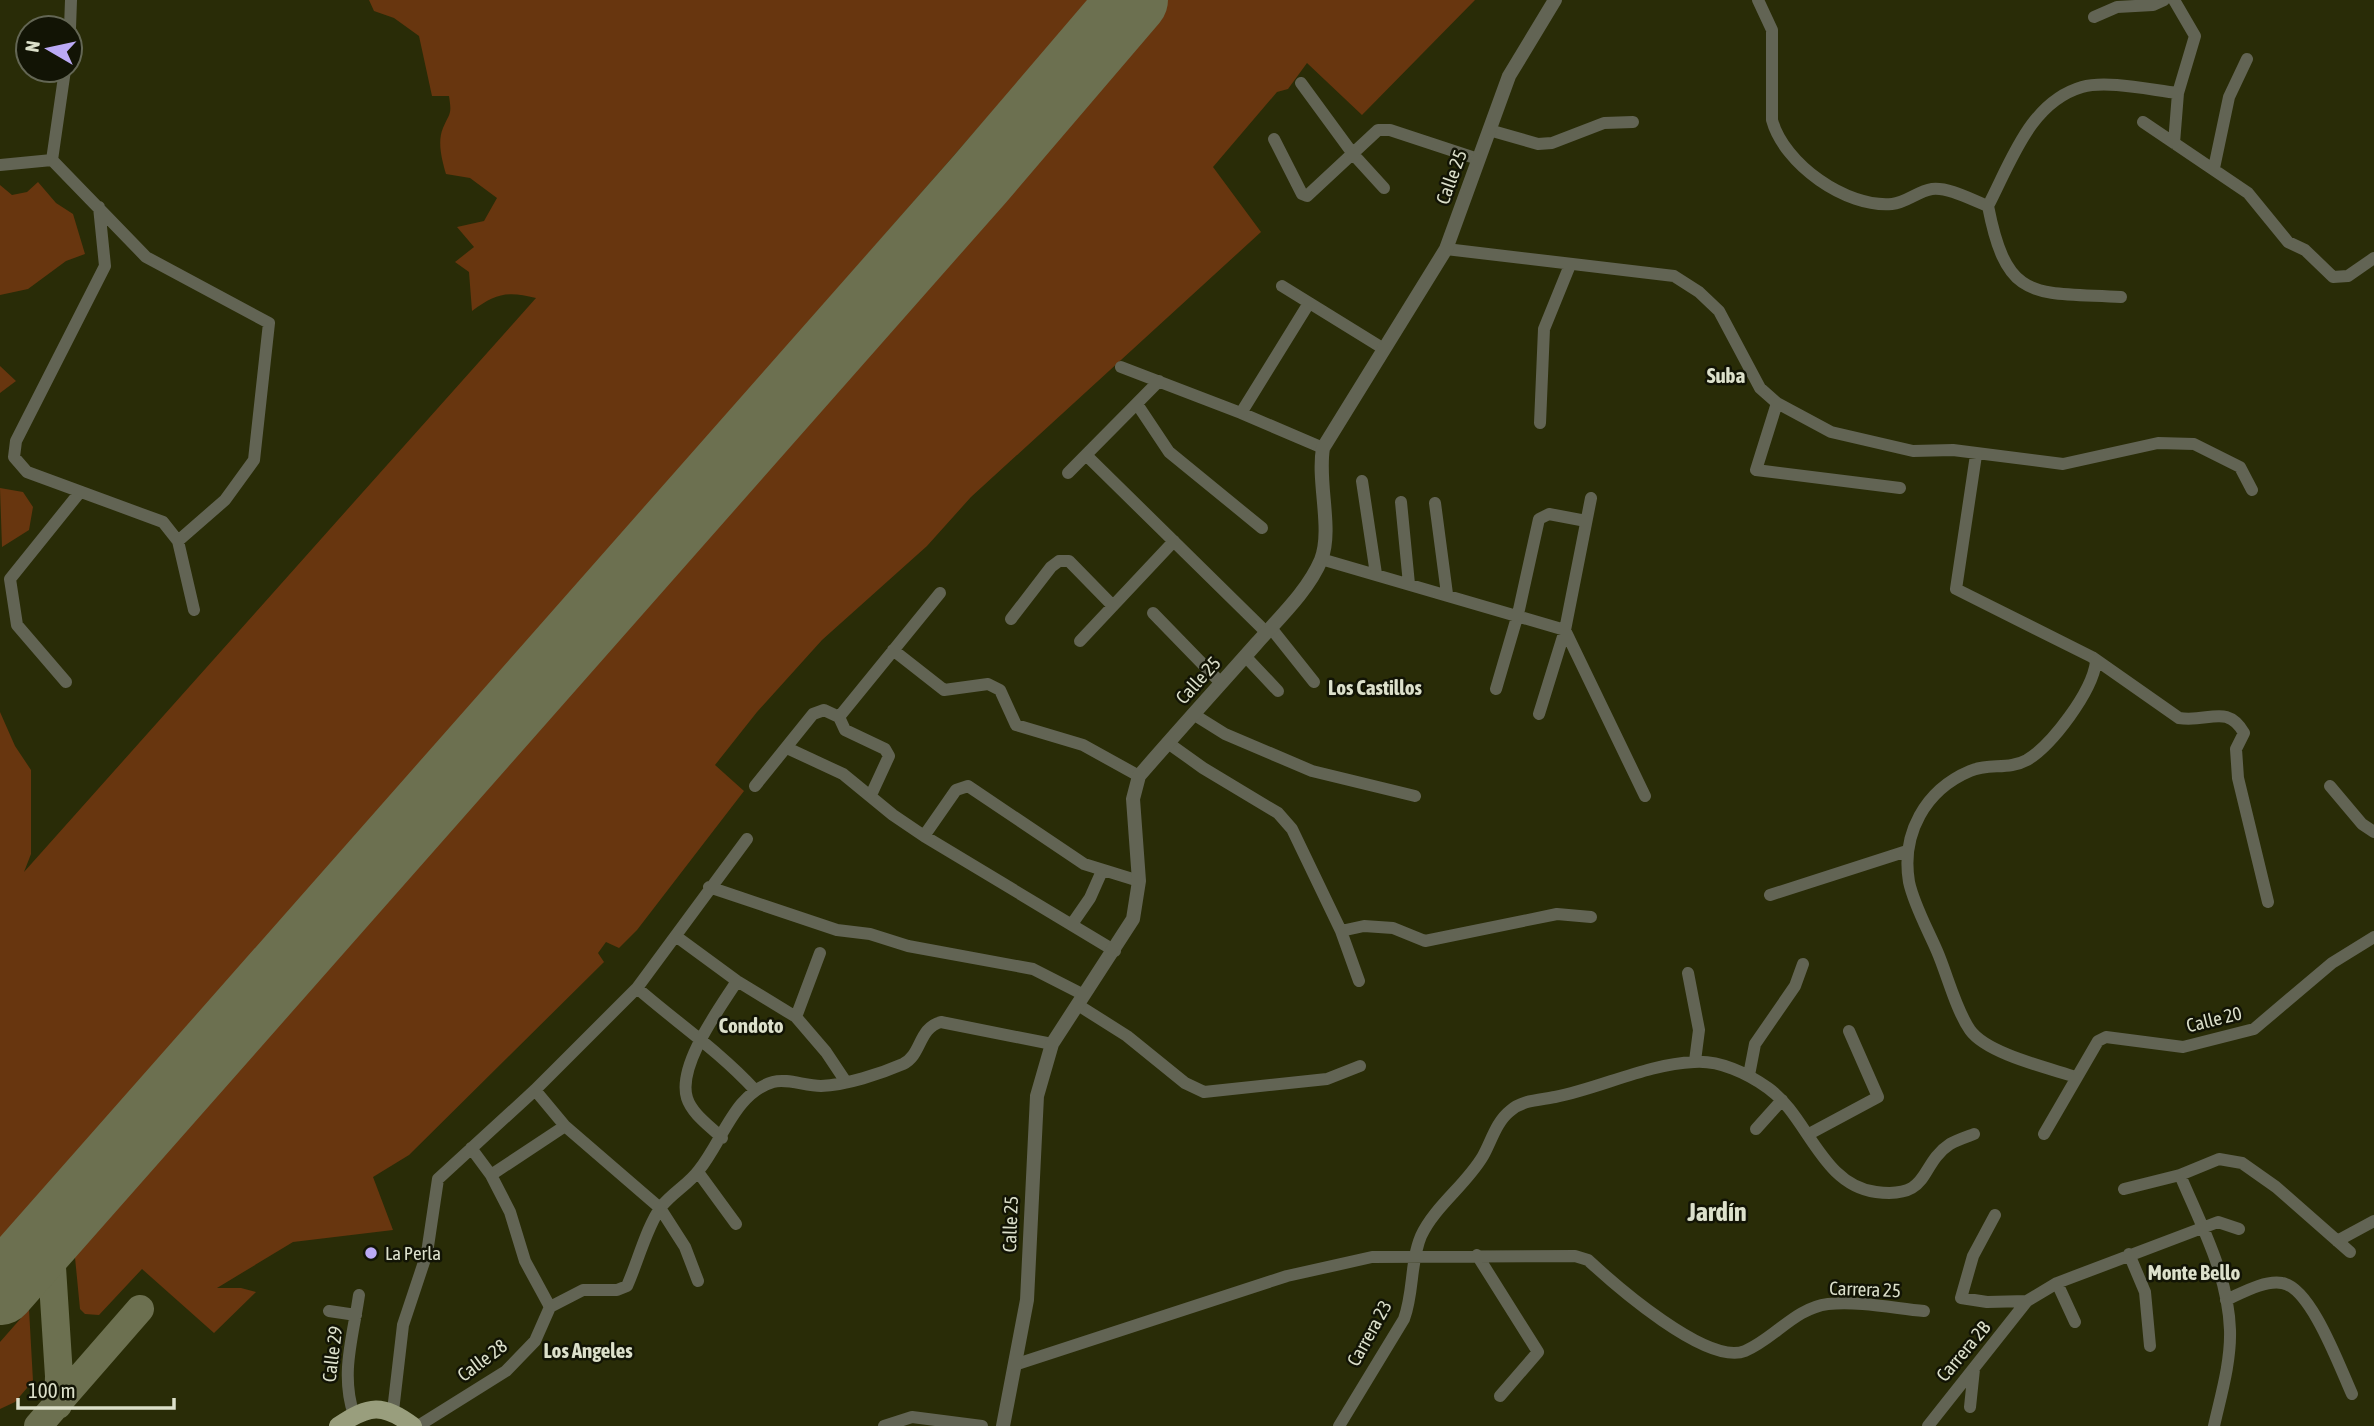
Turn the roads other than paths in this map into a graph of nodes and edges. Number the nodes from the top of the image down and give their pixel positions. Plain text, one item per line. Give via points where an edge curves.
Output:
1 (1555, 0) edge
2 (1758, 0) edge
3 (2164, 0) edge
4 (2174, 0) edge
5 (2094, 17) dead end
6 (2247, 59) dead end
7 (1301, 83) dead end
8 (63, 84) edge
9 (2178, 93) junction
10 (1633, 122) dead end
11 (2143, 122) dead end
12 (1489, 130) junction
13 (1274, 139) dead end
14 (2174, 143) junction
15 (1353, 154) junction
16 (1478, 159) junction
17 (52, 160) junction
18 (0, 165) edge
19 (2214, 168) junction
20 (1384, 188) dead end
21 (1988, 206) junction
22 (99, 207) junction
23 (1446, 249) junction
24 (2374, 258) edge
25 (1570, 265) junction
26 (1282, 286) dead end
27 (2121, 297) dead end
28 (1309, 303) junction
29 (1384, 349) junction
30 (1121, 367) dead end
31 (1159, 381) junction
32 (1777, 403) junction
33 (1137, 404) junction
34 (1241, 413) junction
35 (1540, 424) dead end
36 (1323, 449) junction
37 (1086, 455) junction
38 (1976, 455) junction
39 (1069, 473) dead end
40 (1362, 481) dead end
41 (1900, 488) dead end
42 (2252, 490) dead end
43 (80, 492) junction
44 (1591, 498) dead end
45 (1401, 502) dead end
46 (1435, 503) dead end
47 (1586, 521) junction
48 (1262, 528) dead end
49 (178, 541) junction
50 (1174, 541) junction
51 (1321, 559) junction
52 (1376, 574) junction
53 (1409, 584) junction
54 (940, 593) dead end
55 (1447, 594) junction
56 (1113, 606) junction
57 (194, 610) dead end
58 (1153, 613) dead end
59 (1518, 614) junction
60 (1011, 619) dead end
61 (1269, 630) junction
62 (1565, 630) junction
63 (1080, 641) dead end
64 (893, 650) junction
65 (1245, 656) junction
66 (2096, 662) junction
67 (66, 682) dead end
68 (1314, 682) dead end
69 (1221, 683) junction
70 (1496, 689) dead end
71 (1278, 691) dead end
72 (1193, 714) junction
73 (1539, 714) dead end
74 (839, 717) junction
75 (1168, 743) junction
76 (787, 748) junction
77 (1139, 776) junction
78 (755, 786) dead end
79 (2330, 786) dead end
80 (871, 795) junction
81 (1415, 796) dead end
82 (1646, 796) dead end
83 (2374, 832) edge
84 (925, 836) junction
85 (747, 839) dead end
86 (1907, 851) junction
87 (1102, 871) junction
88 (1139, 881) junction
89 (709, 887) junction
90 (1770, 895) dead end
91 (2268, 902) dead end
92 (1591, 917) dead end
93 (1072, 925) junction
94 (1341, 930) junction
95 (677, 937) junction
96 (2374, 937) edge
97 (1115, 951) junction
98 (820, 953) dead end
99 (1803, 964) dead end
100 (1688, 973) dead end
101 (737, 981) junction
102 (1359, 981) dead end
103 (637, 988) junction
104 (1081, 1000) junction
105 (796, 1017) junction
106 (1849, 1031) dead end
107 (699, 1042) junction
108 (1052, 1044) junction
109 (1695, 1061) junction
110 (1360, 1066) dead end
111 (1749, 1075) junction
112 (2076, 1077) junction
113 (846, 1082) junction
114 (754, 1089) junction
115 (535, 1090) junction
116 (1782, 1100) junction
117 (565, 1126) junction
118 (1756, 1129) dead end
119 (1809, 1134) junction
120 (1974, 1134) dead end
121 (2045, 1134) dead end
122 (722, 1138) junction
123 (471, 1148) junction
124 (698, 1172) junction
125 (491, 1175) junction
126 (2180, 1175) junction
127 (2124, 1189) dead end
128 (660, 1208) junction
129 (1995, 1215) dead end
130 (2374, 1221) edge
131 (736, 1224) dead end
132 (2202, 1228) junction
133 (2239, 1229) dead end
134 (2337, 1241) junction
135 (2350, 1252) dead end
136 (1415, 1254) junction
137 (2129, 1254) junction
138 (1477, 1255) junction
139 (698, 1281) dead end
140 (2057, 1283) junction
141 (359, 1295) dead end
142 (2226, 1300) junction
143 (2027, 1301) junction
144 (550, 1307) junction
145 (329, 1311) dead end
146 (1924, 1311) dead end
147 (356, 1315) junction
148 (2074, 1322) dead end
149 (2150, 1346) dead end
150 (1014, 1365) junction
151 (1975, 1367) junction
152 (2352, 1394) dead end
153 (1500, 1395) dead end
154 (1970, 1407) dead end
155 (386, 1410) junction
156 (354, 1415) junction
157 (338, 1426) edge
158 (412, 1426) edge
159 (418, 1426) edge
160 (884, 1426) edge
161 (982, 1426) edge
162 (1003, 1426) edge
163 (1339, 1426) edge
164 (1928, 1426) edge
165 (2214, 1426) edge

1 - 12 street, Calle 25 via 1509,76
2 - 21 street via 1773,30 1772,120 1776,133 1833,191 1854,200 1895,204 1931,189 1942,190
3 - 5 street via 2117,7
4 - 9 street via 2195,36
6 - 19 street via 2229,97
7 - 15 street
8 - 17 street
9 - 14 street
9 - 21 street via 2097,85 2051,101 2034,119
10 - 12 street via 1604,123 1538,144
11 - 14 street
12 - 16 street, Calle 25
13 - 15 street via 1304,196
14 - 19 street
15 - 16 street via 1384,129
15 - 20 street
16 - 23 street, Calle 25
17 - 18 street
17 - 22 street
19 - 24 street via 2248,193 2288,242 2305,250 2333,277 2348,276
21 - 27 street via 2005,266 2017,279 2041,292
22 - 43 street via 105,266 16,441 14,457 27,472
22 - 49 street via 146,257 269,323 254,460 225,499
23 - 25 street
23 - 29 street, Calle 25
25 - 32 street via 1674,276 1699,292 1719,311 1760,388
25 - 35 street via 1545,329
26 - 28 street
28 - 29 street
28 - 34 street
29 - 36 street, Calle 25
30 - 31 street
31 - 33 street
31 - 34 street
32 - 38 street via 1831,432 1913,452 1953,450
32 - 41 street via 1756,470
33 - 37 street
33 - 48 street via 1169,452
34 - 36 street
36 - 51 street, Calle 25 via 1319,470 1324,534
37 - 39 street
37 - 50 street
38 - 42 street via 2063,464 2158,443 2194,444 2240,467
38 - 66 street via 1956,589
40 - 52 street
43 - 49 street via 163,523
43 - 67 street via 10,579 17,625
44 - 47 street
45 - 53 street
46 - 55 street
47 - 59 street via 1549,514 1539,519
47 - 62 street
49 - 57 street
50 - 56 street
50 - 61 street
51 - 52 street
51 - 61 street, Calle 25
52 - 53 street
53 - 55 street
54 - 64 street
55 - 59 street
56 - 60 street via 1069,561 1059,561
56 - 63 street
58 - 69 street
59 - 62 street
59 - 70 street
61 - 65 street, Calle 25
61 - 68 street
62 - 73 street
62 - 82 street
64 - 74 street
64 - 77 street via 944,690 988,684 1000,690 1016,725 1083,745
65 - 69 street, Calle 25
65 - 71 street
66 - 86 street via 2073,715 2028,759 2008,766 1978,767 1930,797 1917,817
66 - 91 street via 2179,718 2194,721 2226,715 2237,720 2244,733 2236,749 2238,778
69 - 72 street, Calle 25
72 - 75 street, Calle 25
72 - 81 street via 1225,734 1312,771
74 - 76 street via 817,711
74 - 80 street via 845,730 885,749 889,756
75 - 77 street, Calle 25
75 - 94 street via 1278,813 1292,830
76 - 78 street
76 - 80 street via 843,774
77 - 88 street, Calle 25 via 1133,799
79 - 83 street
80 - 84 street
84 - 87 street via 956,790 968,786 1084,864
84 - 93 street
85 - 89 street
86 - 90 street
86 - 112 street via 1910,884 1971,1031 2010,1057
87 - 88 street
87 - 93 street
88 - 97 street, Calle 25 via 1133,919
89 - 95 street
89 - 104 street via 837,930 1033,969
92 - 94 street via 1556,914 1425,941 1393,928
93 - 97 street
94 - 102 street
95 - 101 street
95 - 103 street
96 - 112 street, Calle 20 via 2332,963 2254,1029 2183,1046 2106,1037 2098,1041
97 - 104 street, Calle 25
98 - 105 street
99 - 111 street via 1795,986 1755,1044
100 - 109 street via 1699,1030
101 - 105 street
101 - 107 street
103 - 107 street
103 - 115 street
104 - 108 street, Calle 25
104 - 110 street via 1185,1083 1204,1092 1327,1079
105 - 113 street
106 - 119 street via 1878,1097
107 - 114 street via 722,1054
107 - 122 street via 686,1084 687,1097 693,1110
108 - 113 street via 941,1022 927,1031 906,1063
108 - 150 street, Calle 25 via 1037,1096 1027,1300
109 - 111 street
109 - 136 street via 1587,1091 1522,1103 1509,1111 1481,1159 1422,1235
111 - 116 street
112 - 121 street, Calle 20
113 - 114 street via 821,1086 776,1081
114 - 122 street via 741,1101
115 - 117 street
115 - 123 street
116 - 118 street
116 - 119 street
117 - 125 street
117 - 128 street
119 - 120 street via 1824,1160 1850,1182 1874,1192 1905,1191 1920,1184 1948,1145
122 - 124 street
123 - 125 street
123 - 155 street via 436,1184 427,1253 409,1299
124 - 128 street
124 - 131 street
125 - 144 street via 510,1212 525,1261
126 - 127 street
126 - 132 street
126 - 134 street via 2220,1159 2242,1163
128 - 139 street via 685,1247
128 - 144 street via 627,1286 583,1290
129 - 143 street via 1973,1256 1961,1298
130 - 134 street
132 - 133 street via 2218,1222
132 - 137 street
132 - 142 street
134 - 135 street
136 - 138 street
136 - 150 street via 1372,1257 1287,1276
136 - 163 street, Carrera 23 via 1411,1300 1404,1319
137 - 140 street
137 - 149 street via 2145,1292
138 - 146 street, Carrera 25 via 1588,1260 1672,1327 1697,1342 1733,1353 1827,1304
138 - 153 street via 1538,1352
140 - 143 street
140 - 148 street
141 - 147 street, Calle 29
142 - 152 street via 2281,1282 2297,1288
142 - 165 street via 2230,1330 2227,1366
143 - 151 street, Carrera 2B
144 - 159 street, Calle 28 via 535,1341 506,1371
145 - 147 street
147 - 156 street, Calle 29 via 345,1374
150 - 162 street, Calle 25
151 - 154 street
151 - 164 street, Carrera 2B
155 - 156 main road
155 - 158 main road
156 - 157 main road
160 - 161 street via 912,1416

